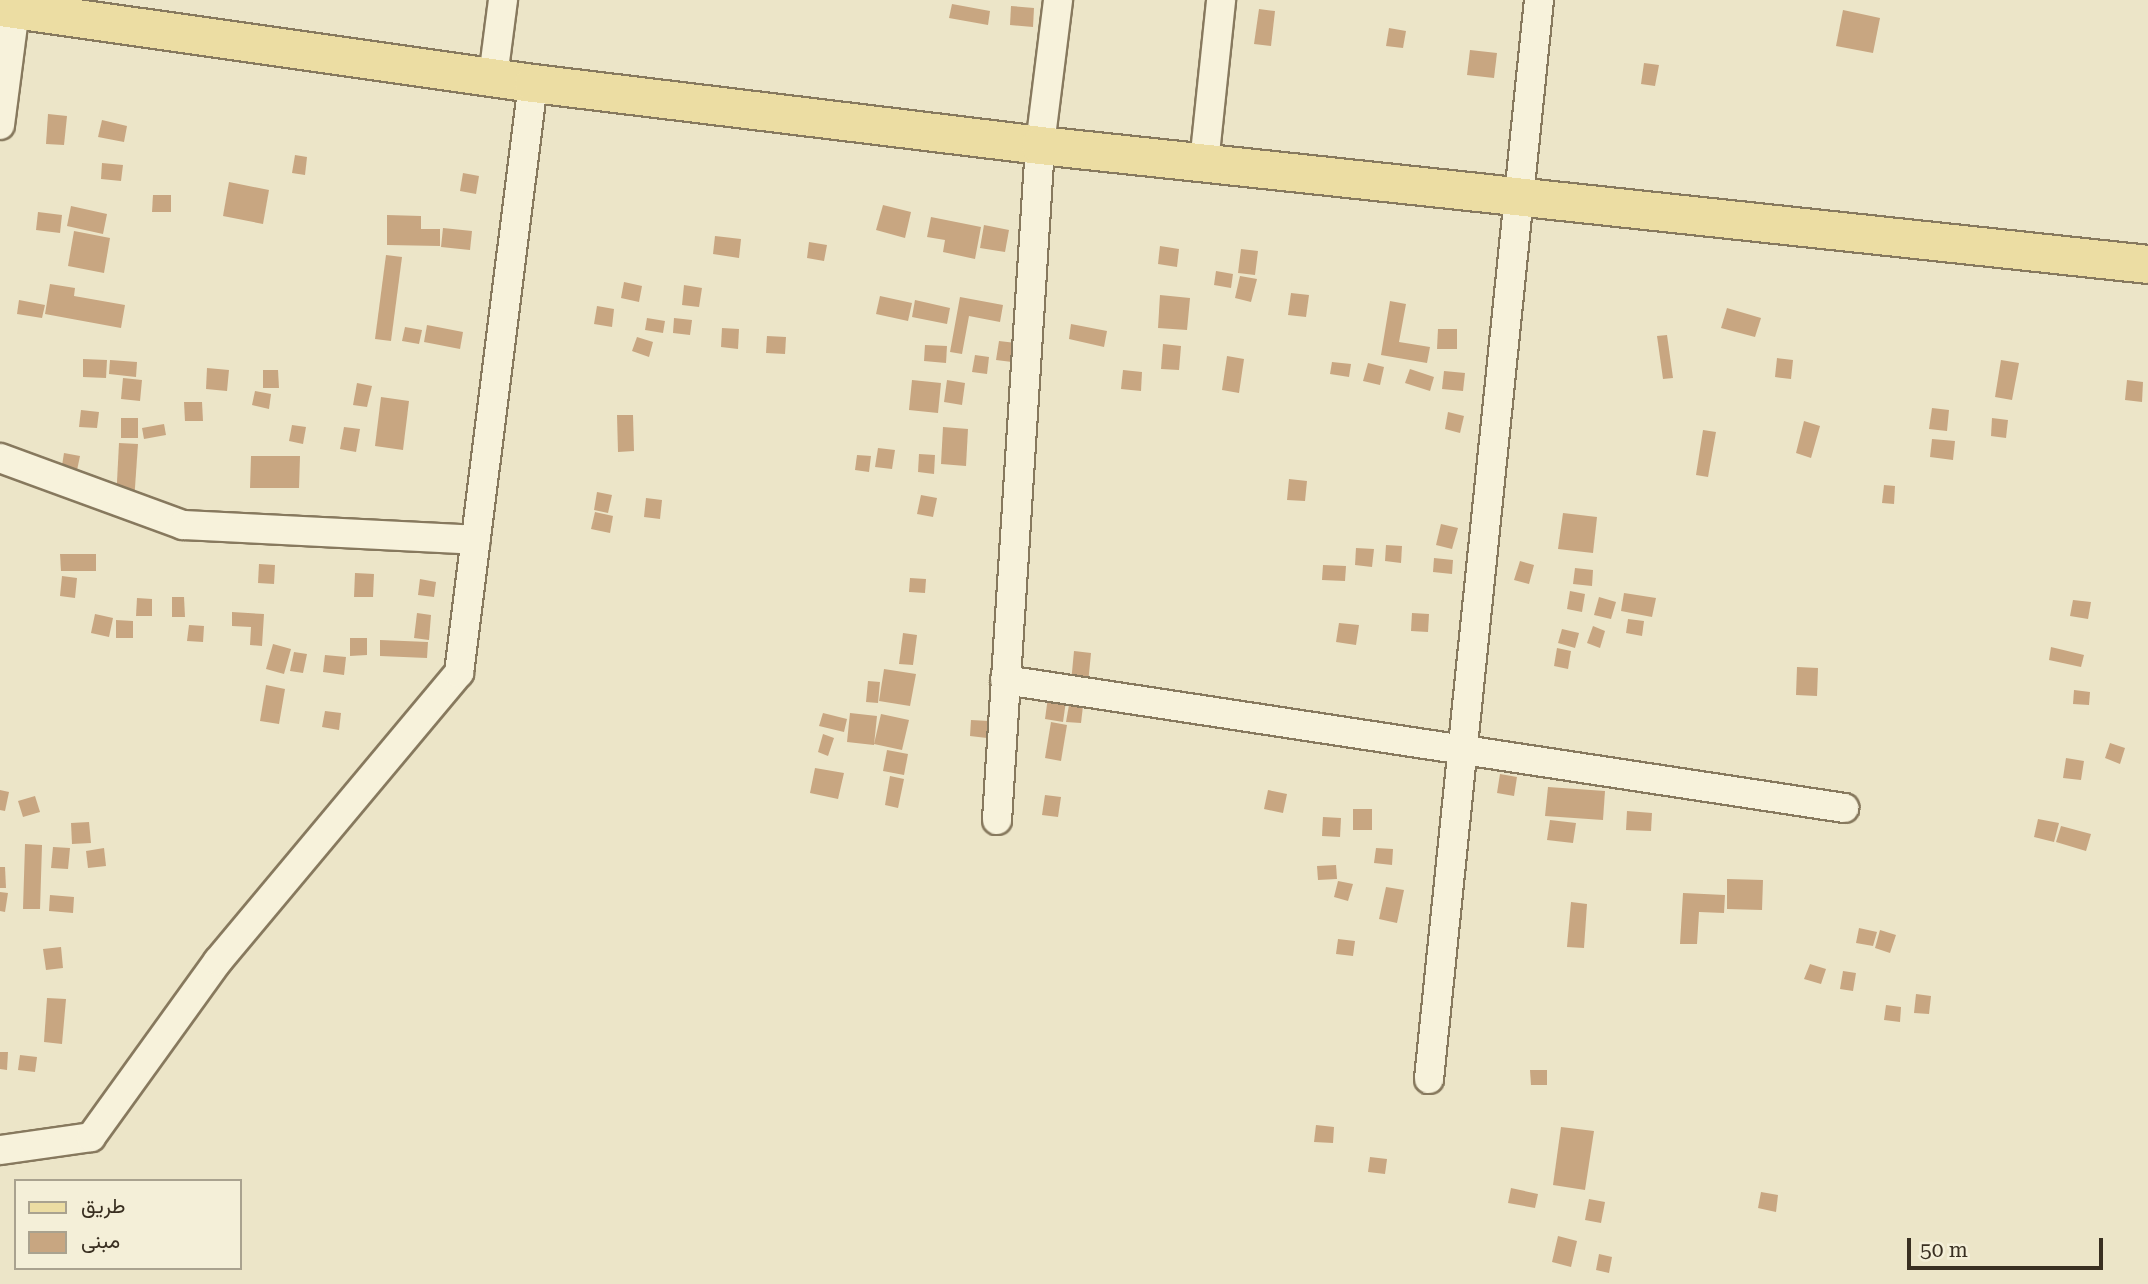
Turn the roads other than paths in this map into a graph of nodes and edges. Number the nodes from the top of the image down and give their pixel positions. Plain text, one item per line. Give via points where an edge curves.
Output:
1 (503, 0) edge
2 (1058, 0) edge
3 (1220, 0) edge
4 (1539, 0) edge
5 (7, 8) edge
6 (493, 77) junction
7 (533, 83) junction
8 (0, 125) edge
9 (1040, 145) junction
10 (1204, 163) junction
11 (1518, 196) junction
12 (2148, 264) edge
13 (0, 458) edge
14 (475, 540) junction
15 (1006, 680) junction
16 (1462, 749) junction
17 (1844, 808) dead end
18 (997, 820) dead end
19 (1429, 1079) dead end
20 (0, 1150) edge

1 - 6 street
2 - 9 street
3 - 10 street
4 - 11 street
5 - 6 main road
5 - 8 street
6 - 7 main road
7 - 9 main road
7 - 14 street
9 - 10 main road
9 - 15 street
10 - 11 main road
11 - 12 main road
11 - 16 street
13 - 14 street via 183,525
14 - 20 street via 459,673 218,961 91,1137
15 - 16 street
15 - 18 street
16 - 17 street
16 - 19 street

